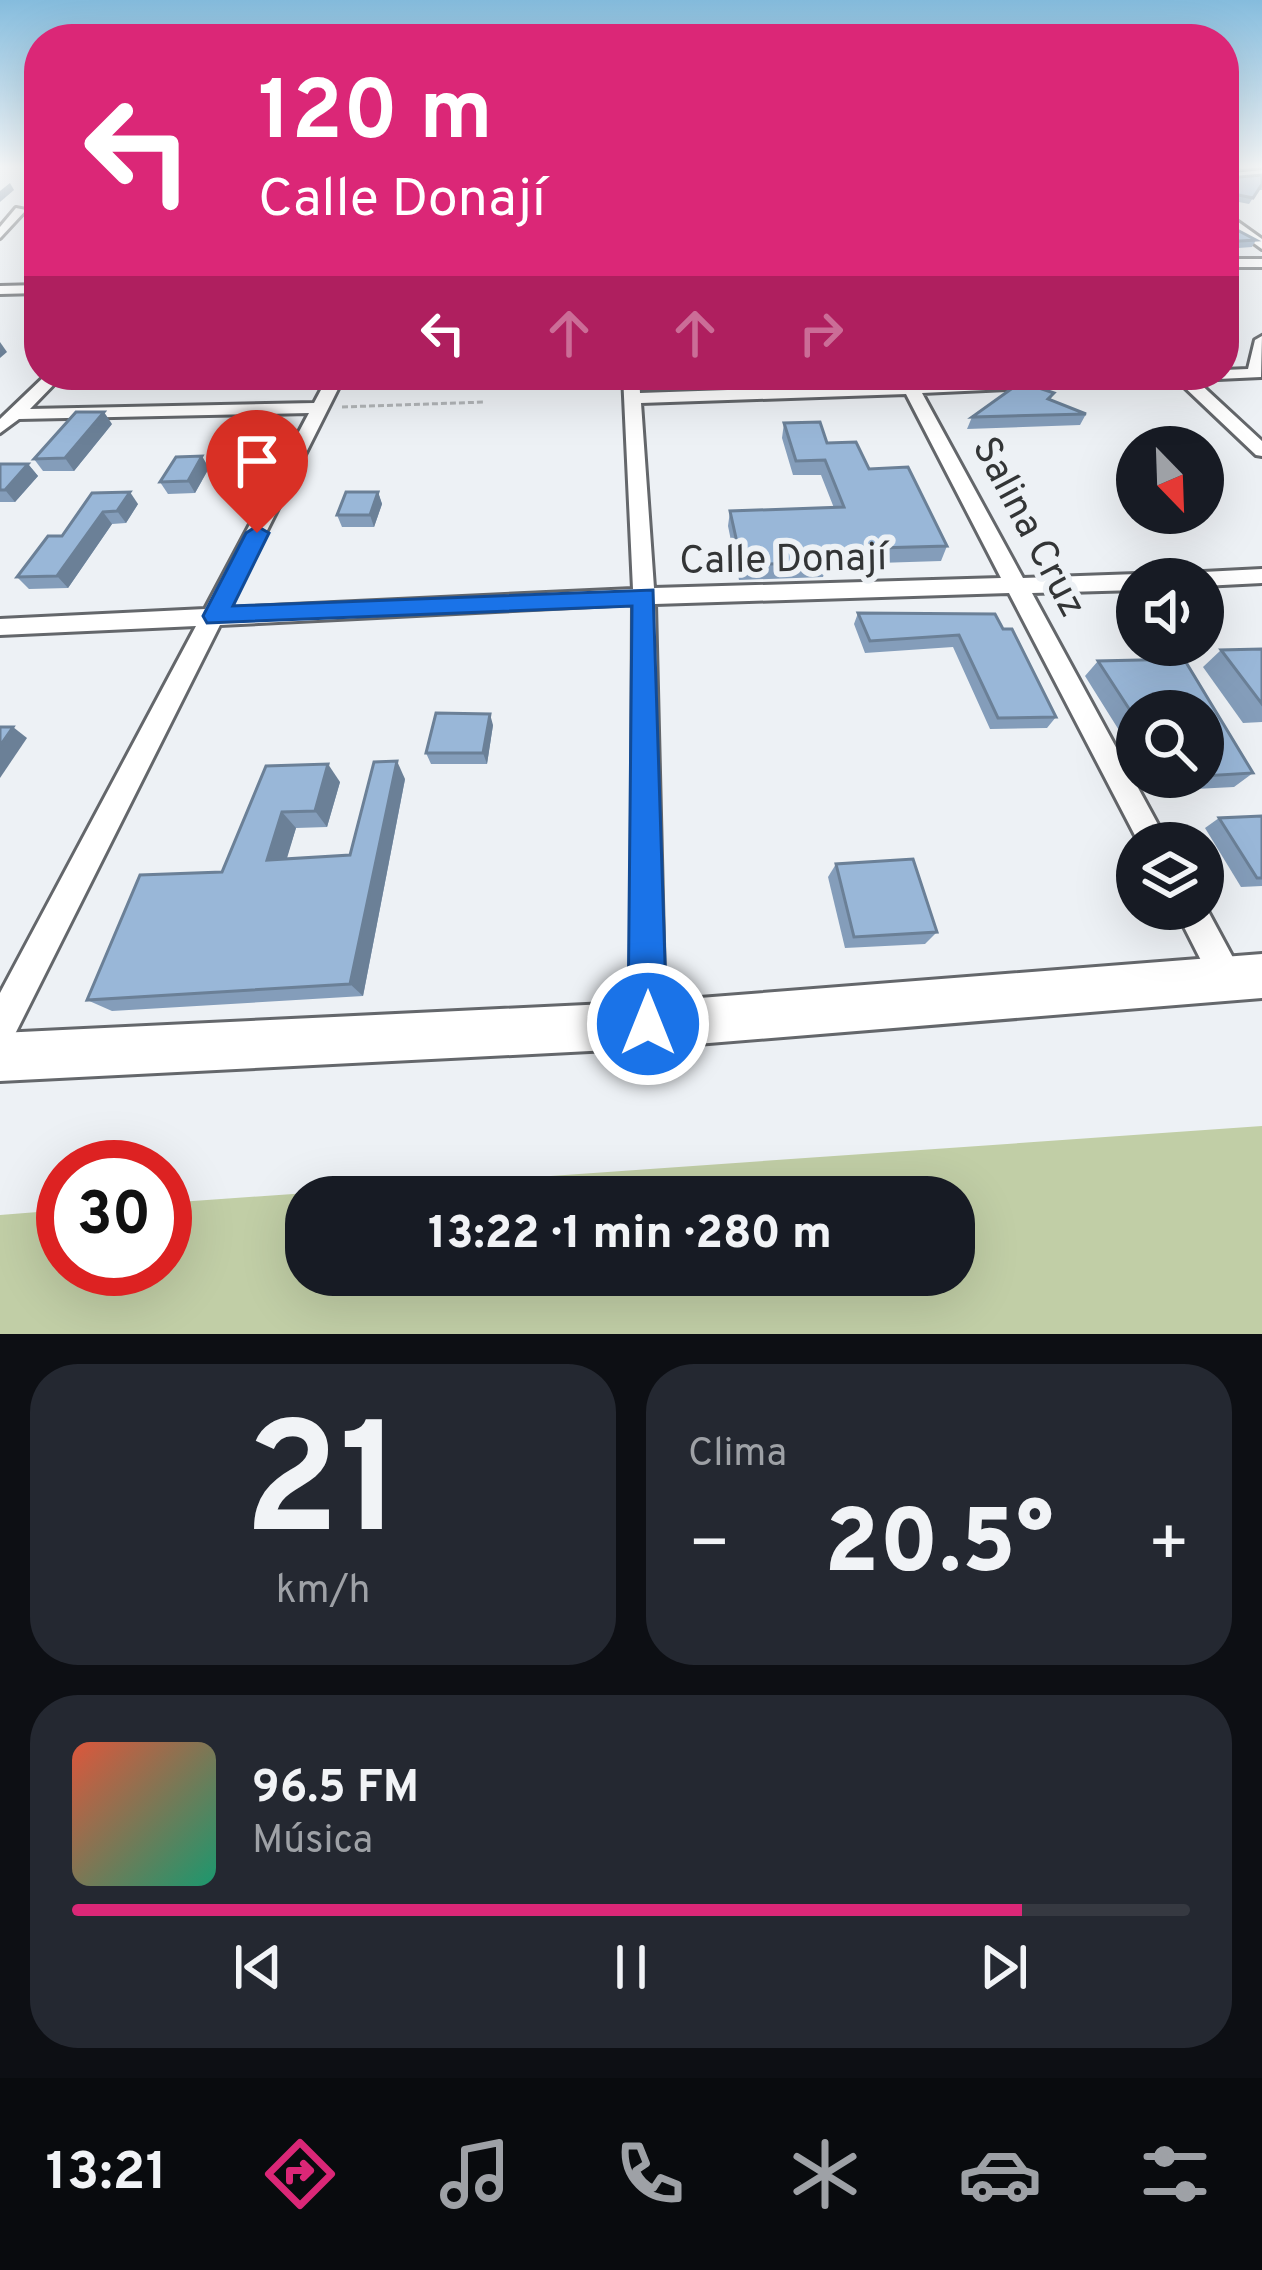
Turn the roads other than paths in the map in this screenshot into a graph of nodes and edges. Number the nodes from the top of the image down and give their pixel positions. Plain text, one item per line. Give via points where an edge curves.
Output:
1 (1262, 340) edge
2 (1239, 375) edge
3 (39, 390) edge
4 (329, 390) edge
5 (632, 390) edge
6 (681, 390) edge
7 (825, 390) edge
8 (912, 390) edge
9 (1198, 390) edge
10 (320, 408) junction
11 (14, 414) junction
12 (0, 428) edge
13 (1262, 451) edge
14 (1262, 576) edge
15 (1224, 578) edge
16 (1116, 583) edge
17 (1016, 589) junction
18 (644, 596) junction
19 (216, 616) junction
20 (0, 627) edge
21 (1143, 822) edge
22 (1207, 930) edge
23 (1245, 977) edge
24 (648, 1024) junction
25 (0, 1028) edge
26 (0, 1057) edge

1 - 2 street via 1255,374
3 - 11 street
4 - 10 street
5 - 18 street
6 - 7 street via 768,397
8 - 17 street, Salina Cruz
9 - 13 street
10 - 11 street
10 - 19 street
11 - 12 street
14 - 15 street
16 - 17 street, Calle Donají
17 - 18 street, Calle Donají
17 - 21 street, Salina Cruz
18 - 19 street, Calle Donají
18 - 24 street
19 - 20 street, Calle Donají
19 - 25 street
22 - 23 street
23 - 24 main road
24 - 26 main road

